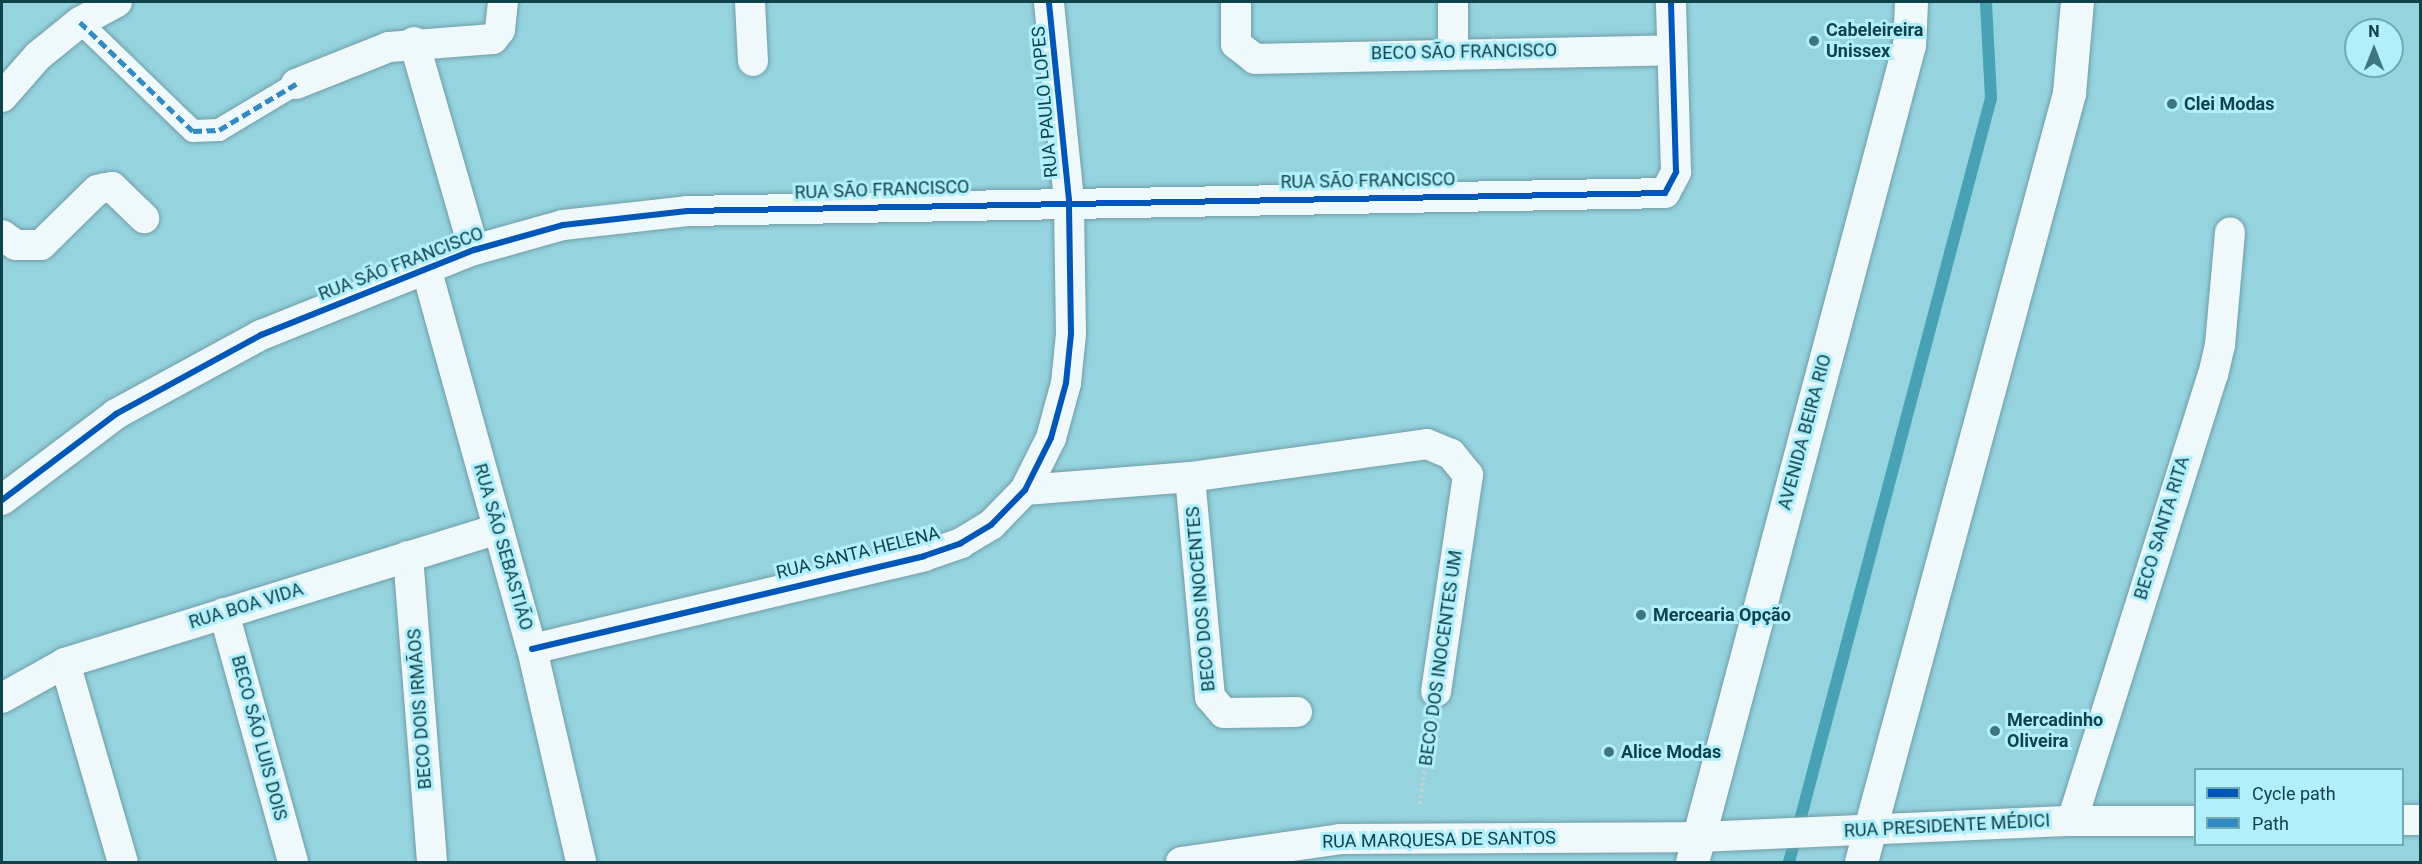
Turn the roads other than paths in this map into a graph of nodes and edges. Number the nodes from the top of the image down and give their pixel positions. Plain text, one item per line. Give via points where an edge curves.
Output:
1 (117, 2) edge
2 (503, 2) edge
3 (750, 2) edge
4 (1049, 2) edge
5 (1236, 2) edge
6 (1453, 2) edge
7 (1671, 2) edge
8 (1911, 2) edge
9 (2077, 2) edge
10 (80, 22) junction
11 (414, 42) junction
12 (1672, 50) junction
13 (1453, 51) junction
14 (753, 61) dead end
15 (296, 84) joint
16 (2, 97) edge
17 (1069, 200) junction
18 (144, 218) dead end
19 (2230, 232) dead end
20 (2, 236) edge
21 (474, 250) junction
22 (426, 268) junction
23 (1190, 477) junction
24 (1025, 490) junction
25 (2, 500) edge
26 (497, 529) junction
27 (408, 556) junction
28 (224, 613) junction
29 (531, 650) junction
30 (65, 663) junction
31 (1436, 692) road end
32 (2, 698) edge
33 (1297, 712) dead end
34 (2404, 820) edge
35 (2421, 820) edge
36 (2072, 821) junction
37 (2194, 821) edge
38 (1870, 830) junction
39 (1696, 850) edge
40 (1528, 851) edge
41 (123, 862) edge
42 (293, 862) edge
43 (432, 862) edge
44 (581, 862) edge
45 (1181, 862) edge
46 (1861, 862) edge

1 - 10 street
2 - 11 street via 500,30 493,39
3 - 14 street
4 - 17 street, RUA PAULO LOPES
5 - 13 street, BECO SÃO FRANCISCO via 1236,44 1256,59
6 - 13 street
7 - 12 street
8 - 39 street, AVENIDA BEIRA RIO via 1909,45
9 - 38 street via 2068,93
10 - 15 street via 193,131 219,130
10 - 16 street via 38,56
11 - 15 street via 359,57
11 - 21 street
12 - 13 street, BECO SÃO FRANCISCO
12 - 17 street, RUA SÃO FRANCISCO via 1676,172 1665,193
17 - 21 street, RUA SÃO FRANCISCO via 623,214 563,225
17 - 24 street, RUA SANTA HELENA via 1072,286 1066,383 1051,438
18 - 20 street via 112,187 97,190 41,245 16,245
19 - 36 street, BECO SANTA RITA via 2218,355
21 - 22 street, RUA SÃO FRANCISCO
22 - 25 street, RUA SÃO FRANCISCO via 261,335 116,414
22 - 26 street, RUA SÃO SEBASTIÃO
23 - 24 street
23 - 31 street, BECO DOS INOCENTES UM via 1426,444 1451,454 1468,475
23 - 33 street, BECO DOS INOCENTES via 1210,698 1224,713
24 - 29 street, RUA SANTA HELENA via 991,525 933,552
26 - 27 street, RUA BOA VIDA
26 - 29 street, RUA SÃO SEBASTIÃO
27 - 28 street, RUA BOA VIDA
27 - 43 street, BECO DOIS IRMÃOS
28 - 30 street, RUA BOA VIDA
28 - 42 street, BECO SÃO LUIS DOIS
29 - 44 street, RUA SÃO SEBASTIÃO
30 - 32 street, RUA BOA VIDA
30 - 41 street
34 - 35 street
36 - 37 street, RUA PRESIDENTE MÉDICI
36 - 38 street, RUA PRESIDENTE MÉDICI
38 - 39 street, RUA PRESIDENTE MÉDICI via 1761,835
38 - 46 street
39 - 40 street, RUA MARQUESA DE SANTOS
40 - 45 street, RUA MARQUESA DE SANTOS via 1415,840 1340,839

